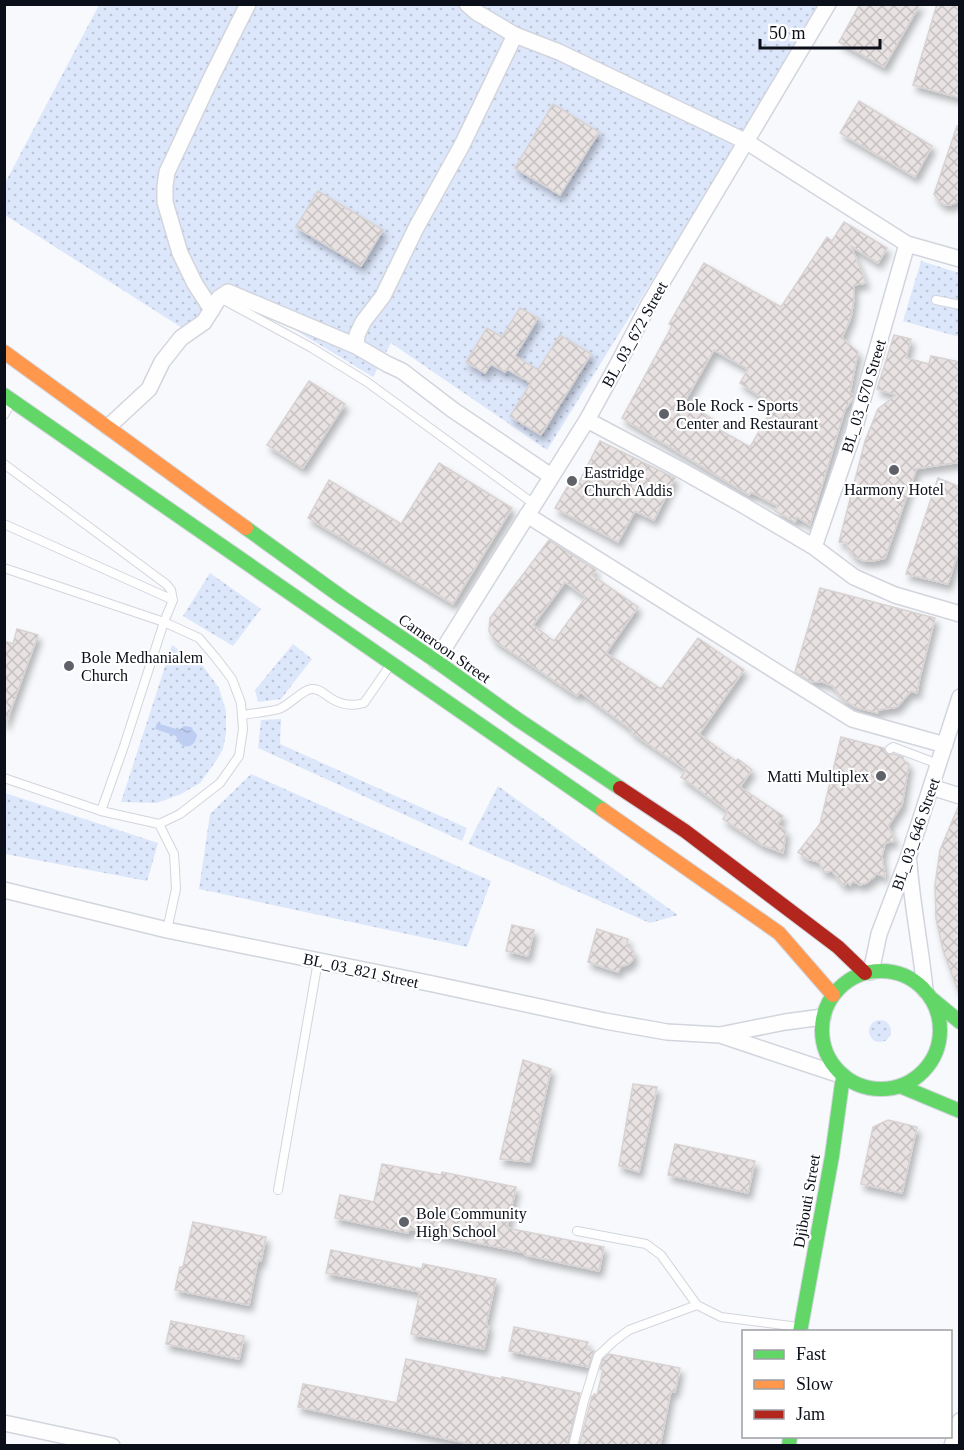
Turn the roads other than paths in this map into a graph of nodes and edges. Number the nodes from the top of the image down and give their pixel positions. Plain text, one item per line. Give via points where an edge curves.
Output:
1 (248, 4) edge
2 (467, 4) edge
3 (828, 4) edge
4 (515, 35) junction
5 (747, 142) junction
6 (907, 244) junction
7 (960, 259) edge
8 (936, 300) dead end
9 (216, 304) junction
10 (960, 305) edge
11 (356, 346) junction
12 (4, 352) edge
13 (8, 398) edge
14 (4, 415) edge
15 (587, 420) junction
16 (108, 427) junction
17 (4, 464) edge
18 (551, 476) junction
19 (531, 509) junction
20 (4, 524) edge
21 (814, 547) junction
22 (4, 568) edge
23 (343, 598) junction
24 (173, 600) junction
25 (960, 614) edge
26 (326, 617) junction
27 (164, 622) junction
28 (436, 661) junction
29 (392, 663) junction
30 (960, 696) edge
31 (242, 715) junction
32 (945, 745) junction
33 (890, 749) dead end
34 (938, 764) junction
35 (4, 778) edge
36 (931, 787) junction
37 (960, 796) edge
38 (101, 811) junction
39 (159, 824) junction
40 (908, 858) junction
41 (4, 890) edge
42 (166, 930) junction
43 (318, 961) junction
44 (868, 972) junction
45 (833, 995) junction
46 (928, 995) junction
47 (823, 1017) junction
48 (960, 1022) edge
49 (720, 1035) junction
50 (843, 1076) junction
51 (900, 1086) junction
52 (960, 1111) edge
53 (849, 1118) dead end
54 (278, 1190) dead end
55 (577, 1231) dead end
56 (696, 1305) junction
57 (803, 1330) edge
58 (960, 1421) edge
59 (4, 1424) edge
60 (112, 1446) edge
61 (573, 1446) edge
62 (952, 1446) edge

1 - 9 street via 167,172 165,186 165,202 180,254 195,284
2 - 4 street
3 - 5 street, BL_03_672 Street
4 - 5 street
4 - 11 street via 383,296 360,328
5 - 6 street
5 - 15 street, BL_03_672 Street via 649,304
6 - 7 street
6 - 21 street, BL_03_670 Street via 853,434
8 - 10 lane
9 - 11 street via 228,292
9 - 16 street via 204,322 181,338 162,362 149,389
9 - 19 lane via 312,348 367,382
11 - 18 street via 402,371
12 - 16 main road, Cameroon Street
13 - 14 lane
13 - 26 main road
15 - 18 street, BL_03_672 Street
15 - 21 street
16 - 23 main road, Cameroon Street
17 - 24 lane via 166,584
18 - 19 street, BL_03_672 Street
19 - 28 street, BL_03_672 Street
19 - 32 street via 852,718
20 - 24 lane
21 - 25 street via 854,577 895,595
22 - 27 lane
23 - 26 main road
23 - 28 main road, Cameroon Street
24 - 27 lane
26 - 29 main road
27 - 31 lane via 199,638 216,657 232,679
27 - 38 lane
28 - 44 main road, Cameroon Street via 685,831
29 - 31 lane via 364,703 349,705 309,689 279,709
29 - 45 main road via 778,933
30 - 32 street, BL_03_646 Street
31 - 39 lane via 239,756 220,783 180,814
32 - 34 street, BL_03_646 Street
33 - 34 lane
34 - 36 street, BL_03_646 Street
35 - 38 lane
36 - 37 street
36 - 40 street, BL_03_646 Street
38 - 39 lane
39 - 42 lane via 174,854 176,890
40 - 44 street, BL_03_646 Street
40 - 46 street
41 - 42 street, BL_03_821 Street
42 - 43 street, BL_03_821 Street
43 - 49 street, BL_03_821 Street via 605,1022
43 - 54 lane
44 - 45 main road via 847,981
44 - 46 main road via 897,973
45 - 47 main road
46 - 48 main road
46 - 51 main road via 940,1028 938,1046 917,1077
47 - 49 street
47 - 50 main road via 823,1046
49 - 50 street
50 - 51 main road via 861,1092
50 - 57 main road, Djibouti Street
51 - 52 main road
53 - 57 main road
55 - 56 lane via 646,1244 661,1255
56 - 57 lane via 721,1317
56 - 61 lane via 629,1330 598,1356
58 - 62 street
59 - 60 street

